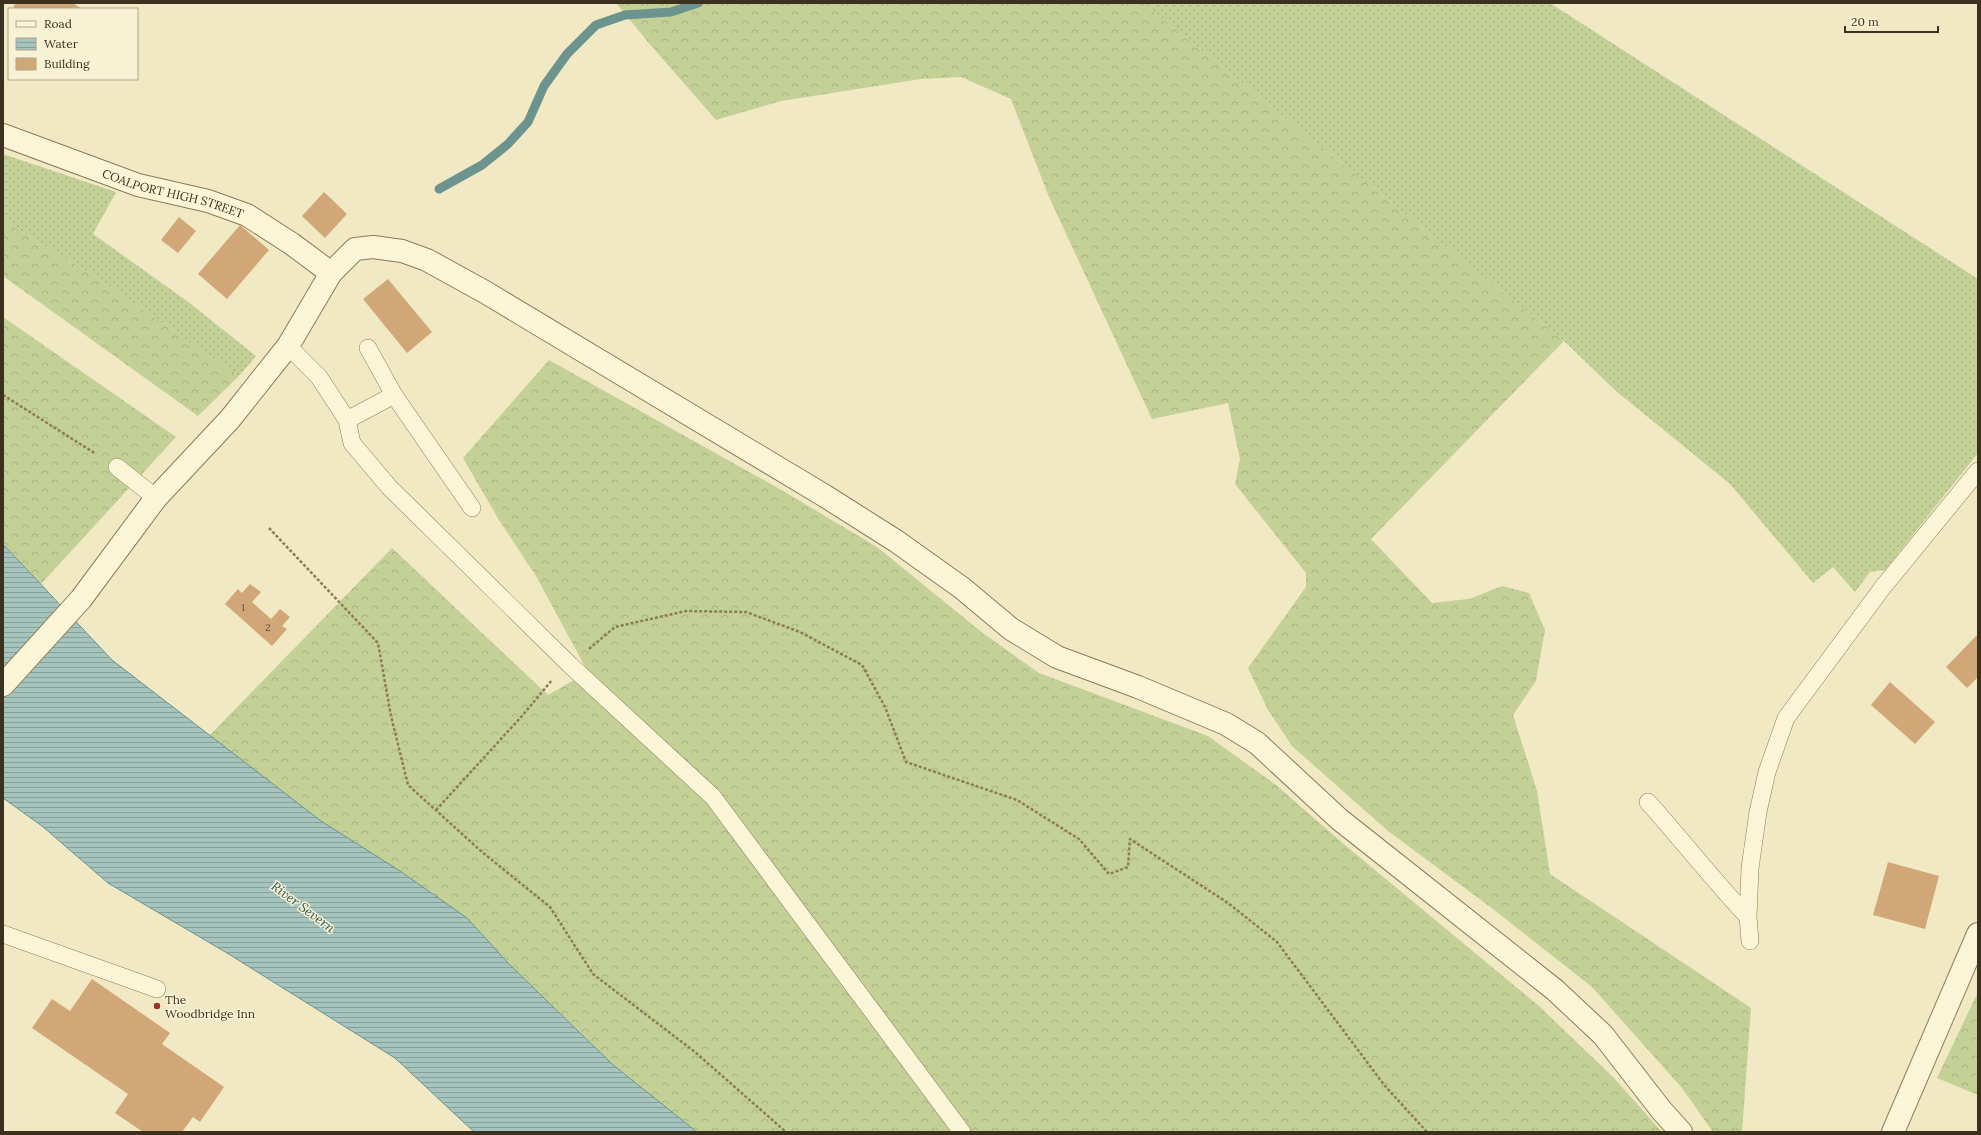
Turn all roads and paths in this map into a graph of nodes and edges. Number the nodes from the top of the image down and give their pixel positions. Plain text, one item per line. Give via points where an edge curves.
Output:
1 (3, 135) edge
2 (331, 274) junction
3 (288, 346) junction
4 (368, 348) dead end
5 (3, 395) edge
6 (394, 395) junction
7 (347, 420) junction
8 (116, 467) joint
9 (1978, 471) edge
10 (156, 498) junction
11 (472, 508) dead end
12 (269, 528) dead end
13 (570, 665) junction
14 (3, 685) edge
15 (1648, 802) dead end
16 (436, 810) junction
17 (1748, 917) junction
18 (3, 934) edge
19 (1978, 934) edge
20 (1750, 941) dead end
21 (157, 989) dead end
22 (786, 1132) edge
23 (962, 1132) edge
24 (1427, 1132) edge
25 (1680, 1132) edge
26 (1893, 1132) edge

1 - 2 street, COALPORT HIGH STREET via 138,185 208,201 247,216 292,244
2 - 3 street
2 - 25 street via 355,249 373,247 402,251 427,260 896,541 962,588 1011,629 1057,658 1138,687 1226,724 1257,743 1339,819 1565,1000 1603,1035
3 - 7 lane via 319,377
3 - 10 street via 230,419
4 - 6 lane
5 - 8 path
6 - 7 lane
6 - 11 lane
7 - 13 lane via 352,443 389,487
8 - 10 lane
9 - 17 lane via 1883,587 1786,718 1767,772 1758,812 1750,868
10 - 14 street via 81,599
12 - 16 path via 378,643 408,785
13 - 16 path via 552,680
13 - 23 lane via 713,797
13 - 24 path via 615,627 686,611 746,612 800,632 862,665 885,707 906,762 1017,800 1080,839 1109,874 1128,868 1130,839 1228,902 1277,942 1386,1086
15 - 17 lane
16 - 22 path via 482,852 550,907 593,974 695,1052
17 - 20 lane
18 - 21 lane
19 - 26 street

